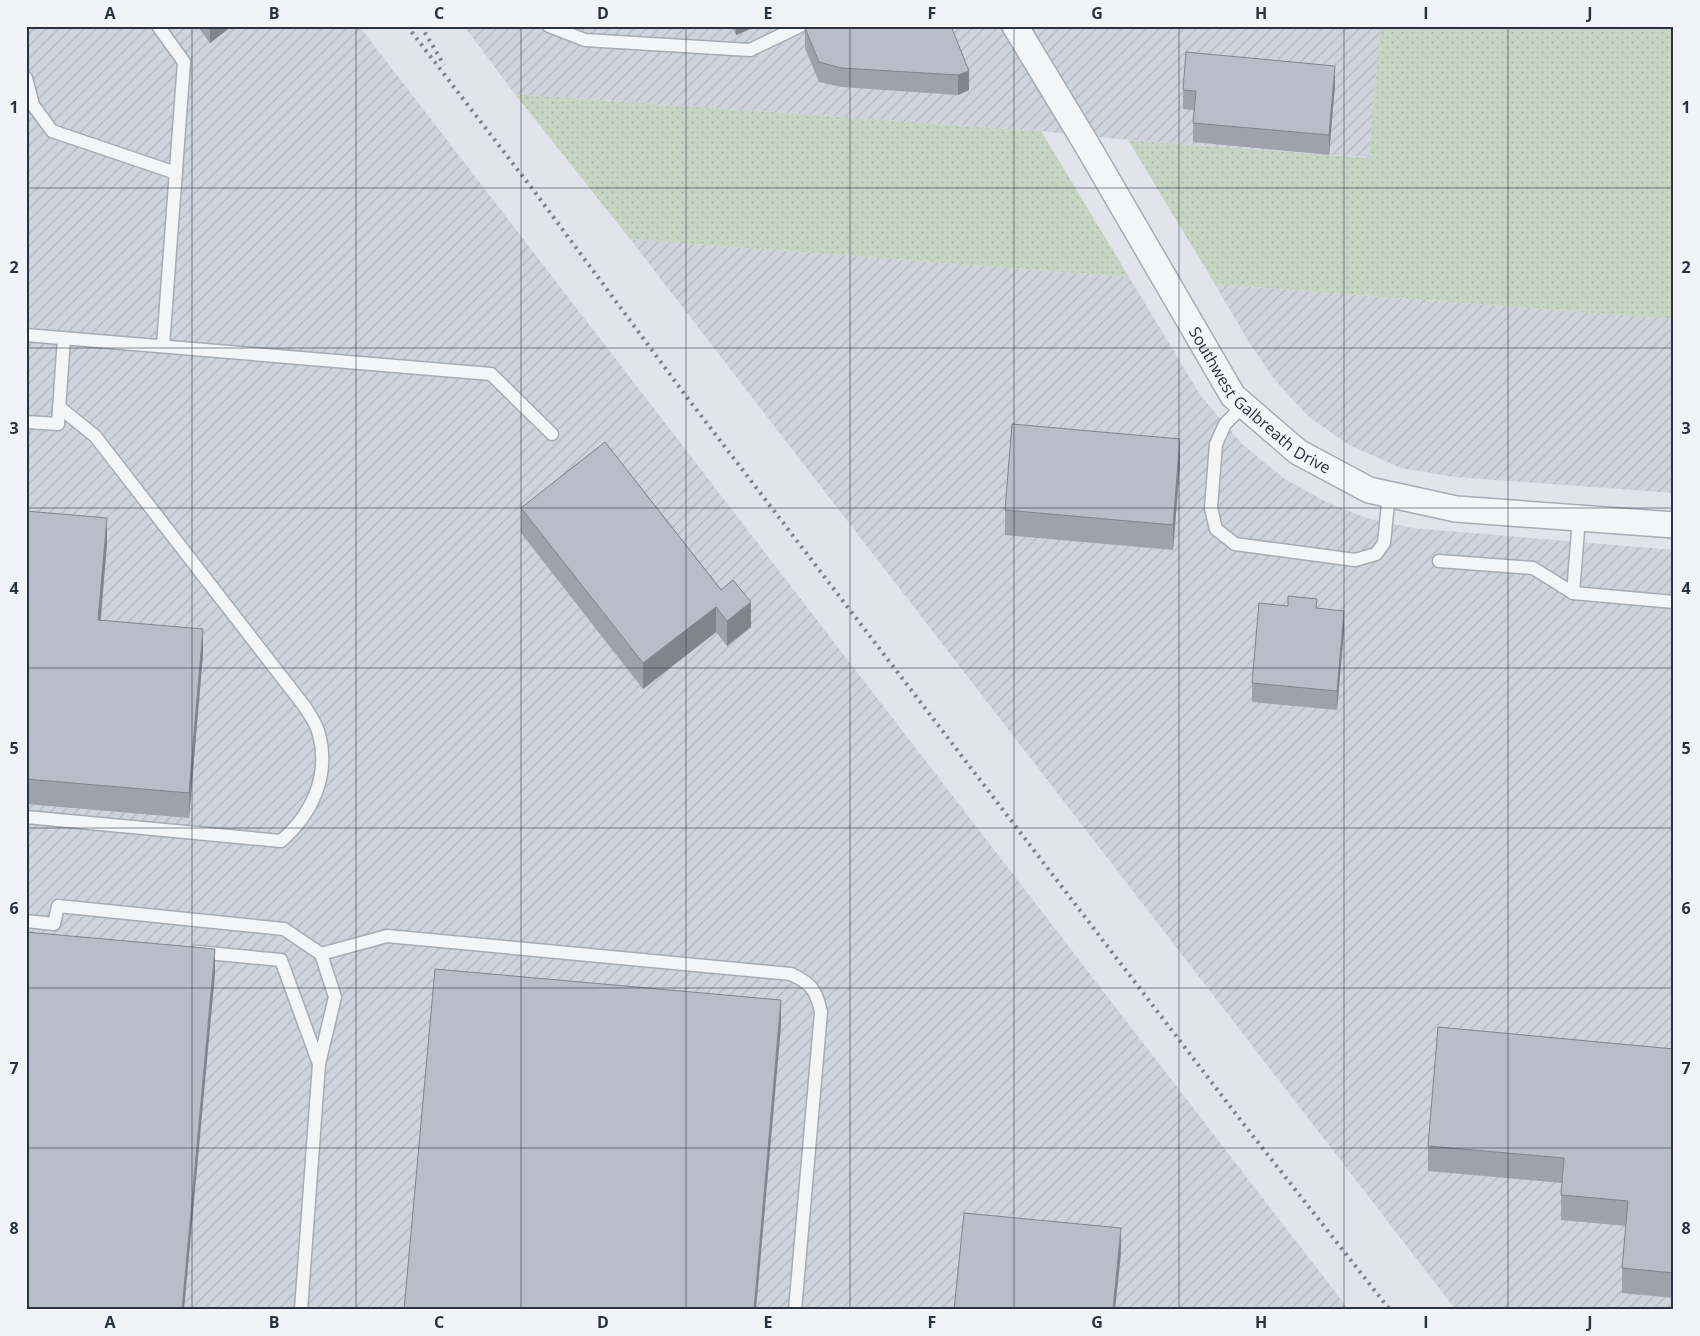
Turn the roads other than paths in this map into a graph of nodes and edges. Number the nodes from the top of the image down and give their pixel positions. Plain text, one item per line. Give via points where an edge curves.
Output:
1 (158, 26) edge
2 (549, 26) edge
3 (800, 26) edge
4 (1015, 26) edge
5 (26, 78) edge
6 (176, 173) junction
7 (26, 335) edge
8 (64, 338) junction
9 (163, 346) junction
10 (1244, 405) junction
11 (59, 407) junction
12 (26, 422) edge
13 (552, 434) dead end
14 (1389, 494) junction
15 (1579, 518) junction
16 (1674, 525) edge
17 (1439, 561) dead end
18 (1573, 593) junction
19 (1674, 602) edge
20 (26, 817) edge
21 (26, 921) edge
22 (54, 924) junction
23 (56, 940) edge
24 (183, 951) edge
25 (321, 954) junction
26 (319, 1064) junction
27 (301, 1310) edge
28 (795, 1310) edge

1 - 6 lane via 184,62
2 - 3 lane via 585,40 750,50
4 - 10 street, Southwest Galbreath Drive via 1233,396
5 - 6 lane via 33,105 52,131
6 - 9 lane
7 - 8 lane
8 - 9 lane
8 - 11 lane
9 - 13 lane via 491,374
10 - 14 street, Southwest Galbreath Drive via 1298,452 1369,490
10 - 14 lane via 1225,424 1216,444 1211,508 1216,528 1235,544 1355,560 1376,554 1384,543
11 - 12 lane via 58,424
11 - 20 lane via 95,436 305,707 319,734 322,772 314,801 296,828 281,841
14 - 15 street, Southwest Galbreath Drive via 1456,509
15 - 16 street, Southwest Galbreath Drive
15 - 18 lane
17 - 18 lane via 1533,568
18 - 19 lane
21 - 22 lane
22 - 23 lane
22 - 25 lane via 58,906 284,929
24 - 26 lane via 282,960
25 - 26 lane via 335,997
25 - 28 lane via 387,936 791,974 807,981 817,995 821,1012
26 - 27 lane

